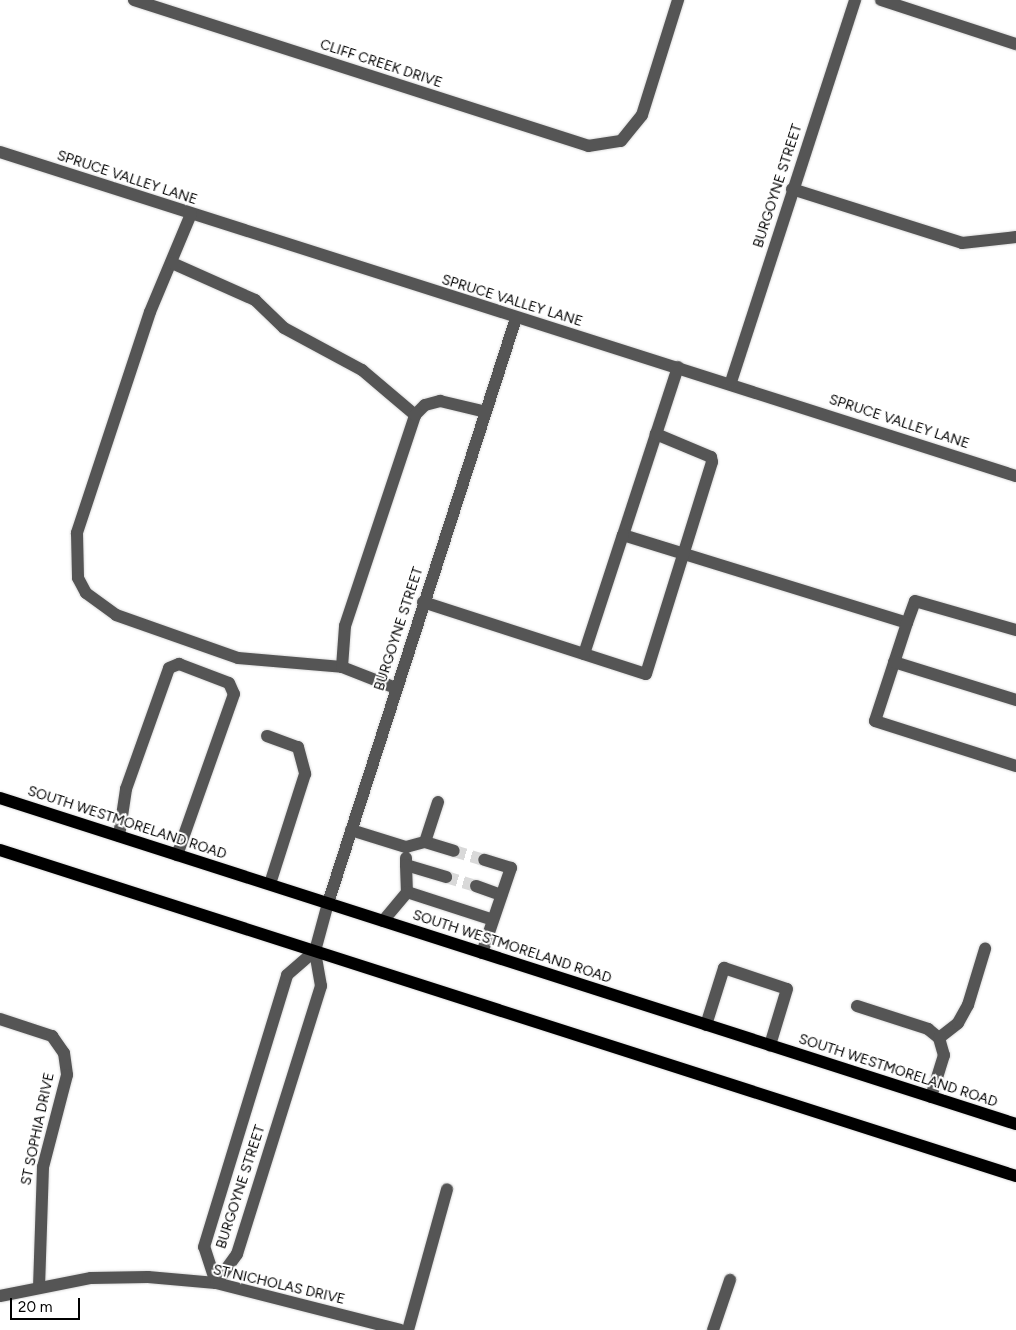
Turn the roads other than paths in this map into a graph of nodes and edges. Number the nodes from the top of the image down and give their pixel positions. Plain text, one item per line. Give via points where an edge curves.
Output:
1 (134, 0) edge
2 (678, 0) edge
3 (855, 0) edge
4 (880, 0) edge
5 (1016, 44) edge
6 (0, 152) edge
7 (792, 189) junction
8 (191, 214) junction
9 (1016, 237) edge
10 (172, 263) junction
11 (516, 318) junction
12 (678, 367) junction
13 (731, 382) junction
14 (486, 412) junction
15 (414, 415) junction
16 (656, 434) junction
17 (1016, 476) edge
18 (623, 535) junction
19 (683, 553) junction
20 (423, 602) junction
21 (907, 623) junction
22 (1016, 630) edge
23 (584, 654) junction
24 (894, 662) junction
25 (342, 667) junction
26 (396, 688) junction
27 (1016, 700) edge
28 (267, 736) dead end
29 (1016, 766) edge
30 (0, 798) edge
31 (438, 802) dead end
32 (351, 830) junction
33 (119, 836) junction
34 (425, 842) junction
35 (406, 847) junction
36 (0, 850) edge
37 (454, 851) tunnel mouth
38 (177, 855) junction
39 (484, 860) tunnel mouth
40 (406, 865) junction
41 (446, 877) tunnel mouth
42 (270, 884) junction
43 (476, 886) tunnel mouth
44 (407, 892) junction
45 (501, 895) junction
46 (328, 903) junction
47 (493, 920) junction
48 (383, 921) junction
49 (985, 949) dead end
50 (315, 951) junction
51 (482, 953) junction
52 (857, 1006) dead end
53 (0, 1019) edge
54 (706, 1025) junction
55 (939, 1038) junction
56 (770, 1045) junction
57 (931, 1097) junction
58 (1016, 1124) edge
59 (1016, 1176) edge
60 (447, 1189) dead end
61 (730, 1280) dead end
62 (216, 1283) junction
63 (39, 1286) junction
64 (0, 1296) edge
65 (400, 1330) edge
66 (408, 1330) edge
67 (713, 1330) edge

1 - 2 street, CLIFF CREEK DRIVE via 588,146 620,141 642,115
3 - 7 street, BURGOYNE STREET
4 - 5 street
6 - 8 street, SPRUCE VALLEY LANE
7 - 9 street via 962,243
7 - 13 street, BURGOYNE STREET
8 - 10 street
8 - 11 street, SPRUCE VALLEY LANE
10 - 15 street via 255,300 284,328 362,370
10 - 25 street via 150,312 77,533 78,578 86,593 116,615 238,658
11 - 12 street, SPRUCE VALLEY LANE
11 - 14 street, BURGOYNE STREET
12 - 13 street, SPRUCE VALLEY LANE
12 - 16 street
13 - 17 street, SPRUCE VALLEY LANE
14 - 15 street via 440,401 425,405
14 - 20 street, BURGOYNE STREET
15 - 25 street via 345,626
16 - 18 street
16 - 19 street via 711,457
18 - 19 street
18 - 23 street
19 - 21 street
19 - 23 street via 646,674
20 - 23 street
20 - 26 street, BURGOYNE STREET
21 - 22 street via 915,601
21 - 24 street
24 - 27 street
24 - 29 street via 875,721
25 - 26 street
26 - 32 street, BURGOYNE STREET
28 - 42 street via 298,747 305,774
30 - 33 main road, SOUTH WESTMORELAND ROAD
31 - 34 street
32 - 35 street
32 - 46 street, BURGOYNE STREET
33 - 38 main road, SOUTH WESTMORELAND ROAD
33 - 38 street via 126,789 169,668 179,664 229,683 234,694
34 - 35 street
34 - 37 street
35 - 40 street
36 - 50 main road
38 - 42 main road, SOUTH WESTMORELAND ROAD
39 - 45 street via 511,868
40 - 41 street
40 - 44 street
42 - 46 main road, SOUTH WESTMORELAND ROAD
43 - 45 street
44 - 47 street
44 - 48 street
45 - 47 street
46 - 48 main road, SOUTH WESTMORELAND ROAD
46 - 50 street, BURGOYNE STREET
47 - 51 street
48 - 51 main road, SOUTH WESTMORELAND ROAD
49 - 55 street via 968,1005 958,1023
50 - 59 main road
50 - 62 street, BURGOYNE STREET via 321,986 237,1254
50 - 62 street, BURGOYNE STREET via 287,974 204,1247
51 - 54 main road, SOUTH WESTMORELAND ROAD
52 - 55 street via 928,1029
53 - 63 street, ST SOPHIA DRIVE via 52,1036 64,1053 66,1075 43,1167
54 - 56 main road, SOUTH WESTMORELAND ROAD
54 - 56 street via 724,968 787,989
55 - 57 street via 944,1055
56 - 57 main road, SOUTH WESTMORELAND ROAD
57 - 58 main road, SOUTH WESTMORELAND ROAD
60 - 66 street
61 - 67 street
62 - 63 street, ST NICHOLAS DRIVE via 148,1277
62 - 65 street, ST NICHOLAS DRIVE
63 - 64 street, ST NICHOLAS DRIVE

